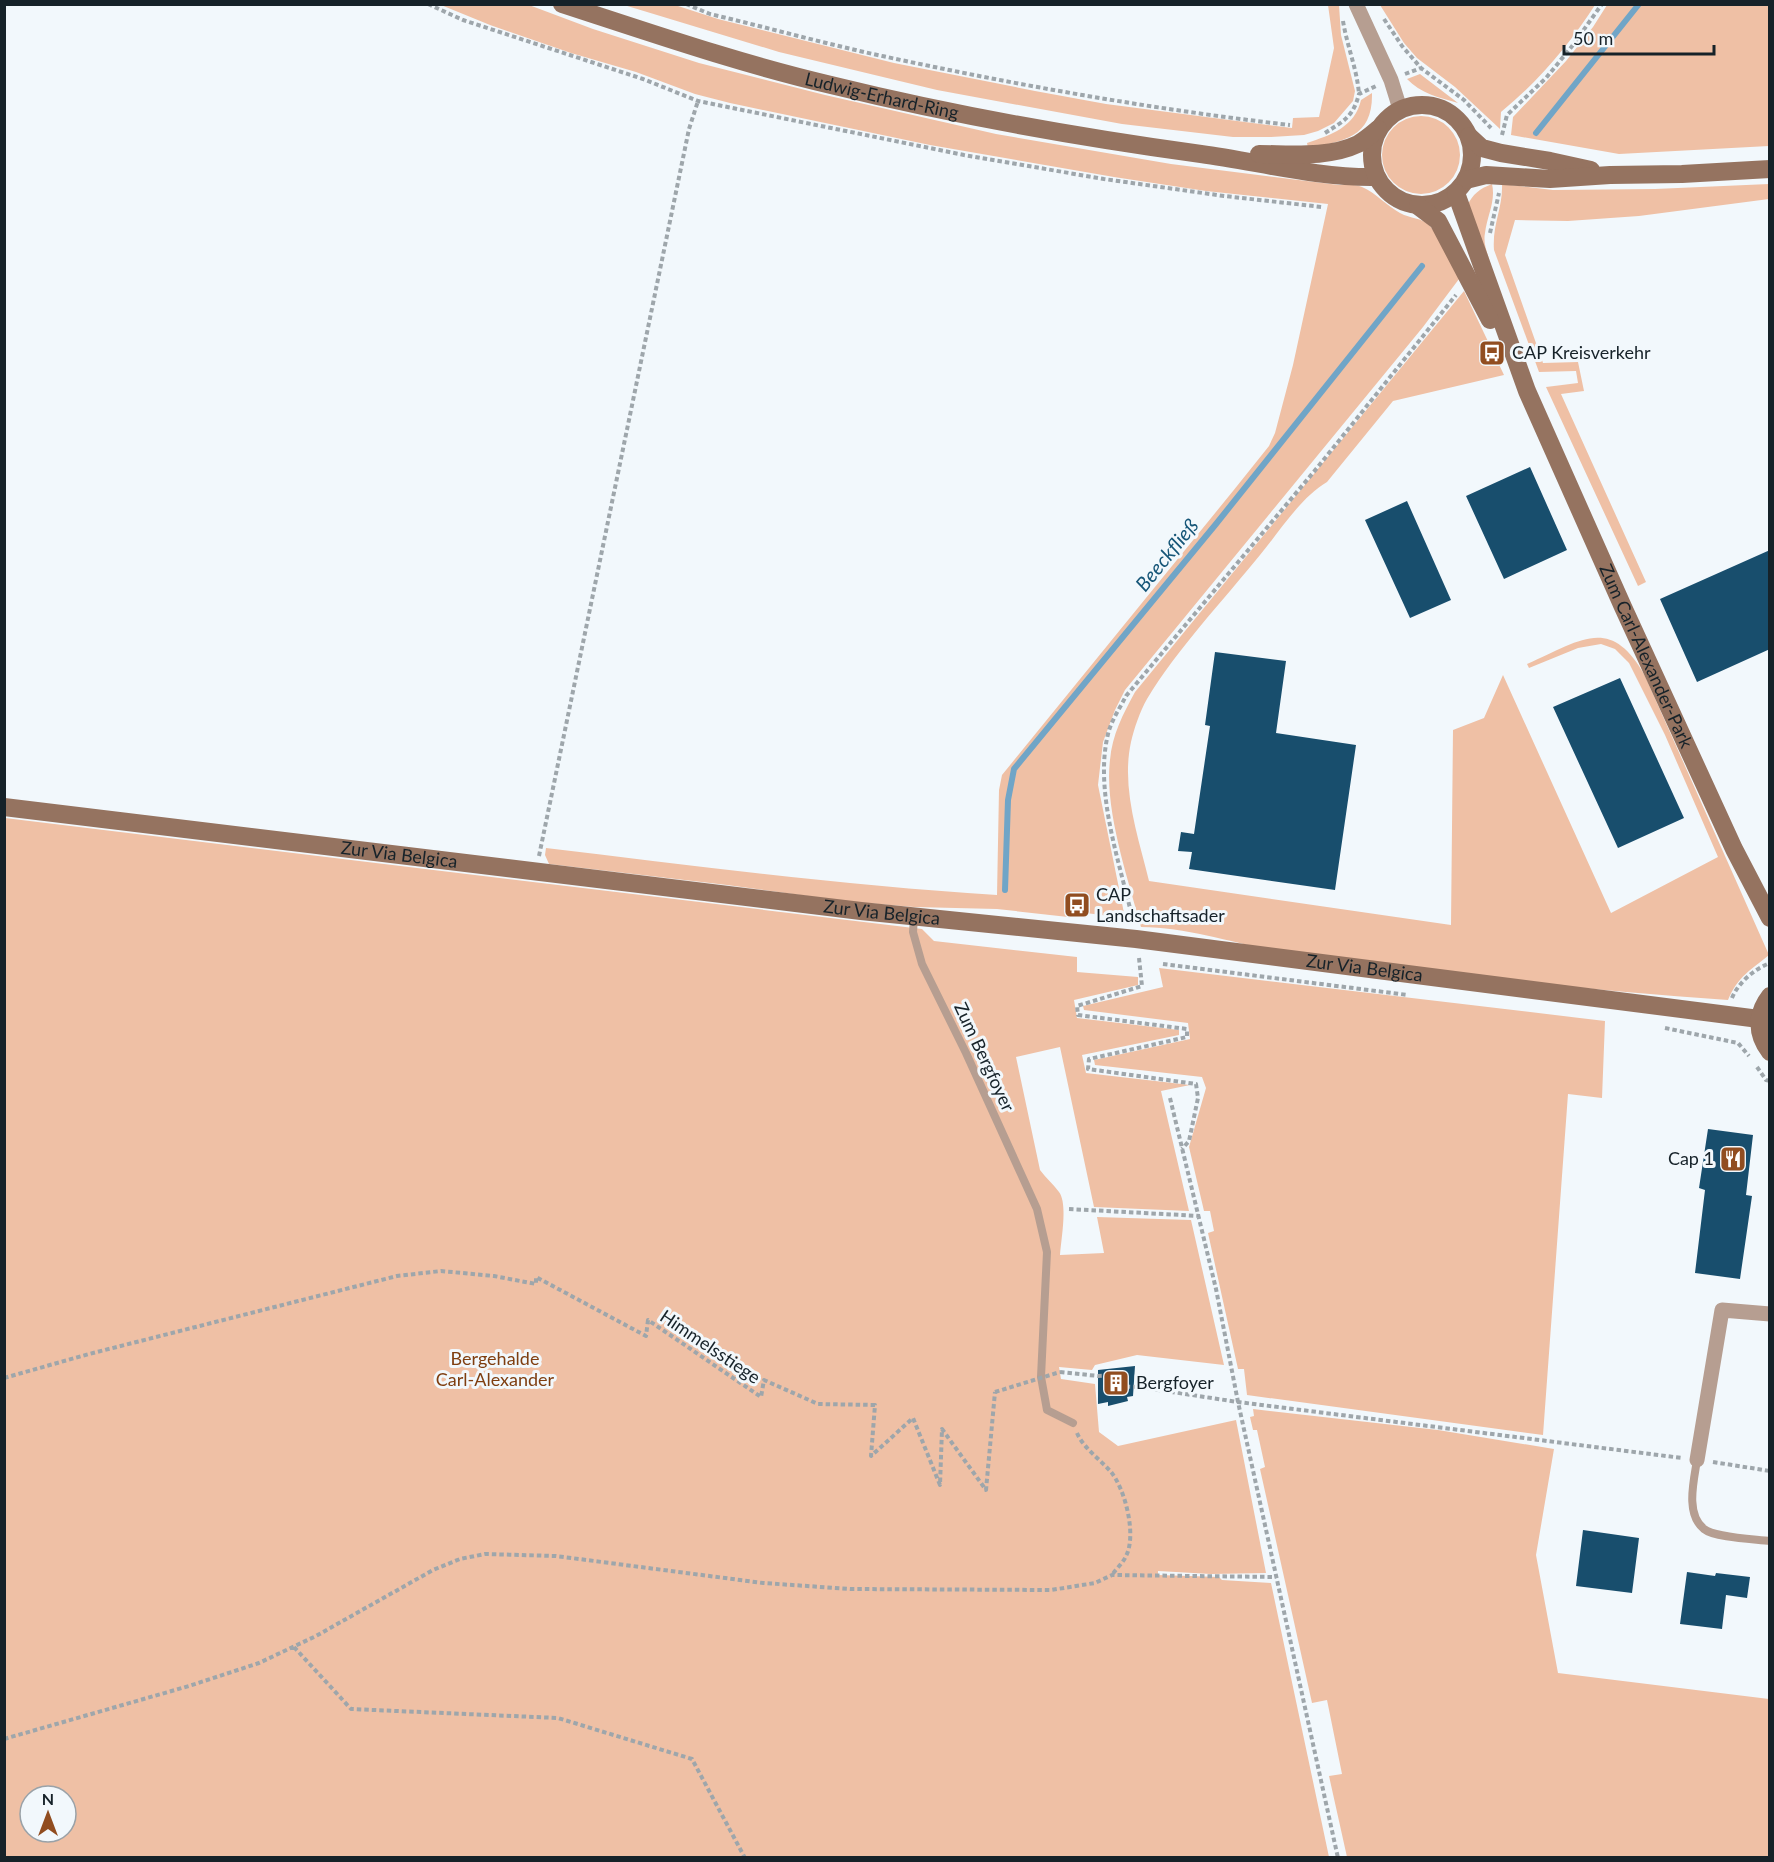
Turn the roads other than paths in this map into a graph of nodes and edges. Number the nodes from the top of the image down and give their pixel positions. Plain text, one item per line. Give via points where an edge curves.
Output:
1 (562, 4) edge
2 (1352, 9) edge
3 (1401, 110) junction
4 (1379, 128) junction
5 (1469, 136) junction
6 (1207, 155) junction
7 (1770, 169) edge
8 (1610, 175) junction
9 (1376, 177) junction
10 (1461, 187) junction
11 (1418, 206) junction
12 (1527, 391) junction
13 (4, 807) edge
14 (914, 916) junction
15 (1770, 918) edge
16 (1770, 996) edge
17 (1759, 1019) junction
18 (1770, 1052) edge
19 (1769, 1311) edge
20 (1073, 1423) road end
21 (1697, 1460) joint
22 (1770, 1541) edge

1 - 6 street, Ludwig-Erhard-Ring via 830,85 978,118
2 - 3 street via 1390,80
3 - 4 street
3 - 5 street via 1416,105 1433,106 1448,112
4 - 6 street, Ludwig-Erhard-Ring via 1361,143 1345,149 1312,154
4 - 9 street via 1372,160
5 - 8 street via 1482,148 1501,145
5 - 10 street via 1472,166
6 - 9 street, Ludwig-Erhard-Ring
7 - 8 street
8 - 10 street via 1550,179 1486,175
9 - 11 street via 1393,197
10 - 11 street via 1438,203
10 - 12 street, Zum Carl-Alexander-Park
11 - 12 street, Zum Carl-Alexander-Park via 1438,221
12 - 15 street, Zum Carl-Alexander-Park via 1734,849
13 - 14 street, Zur Via Belgica
14 - 17 street, Zur Via Belgica via 1136,939
14 - 20 lane, Zum Bergfoyer via 913,932 922,963 1037,1209 1047,1252 1041,1377 1044,1396 1047,1410
16 - 17 street
17 - 18 street via 1759,1032
19 - 21 street via 1722,1310
21 - 22 lane via 1692,1499 1704,1529 1714,1534

